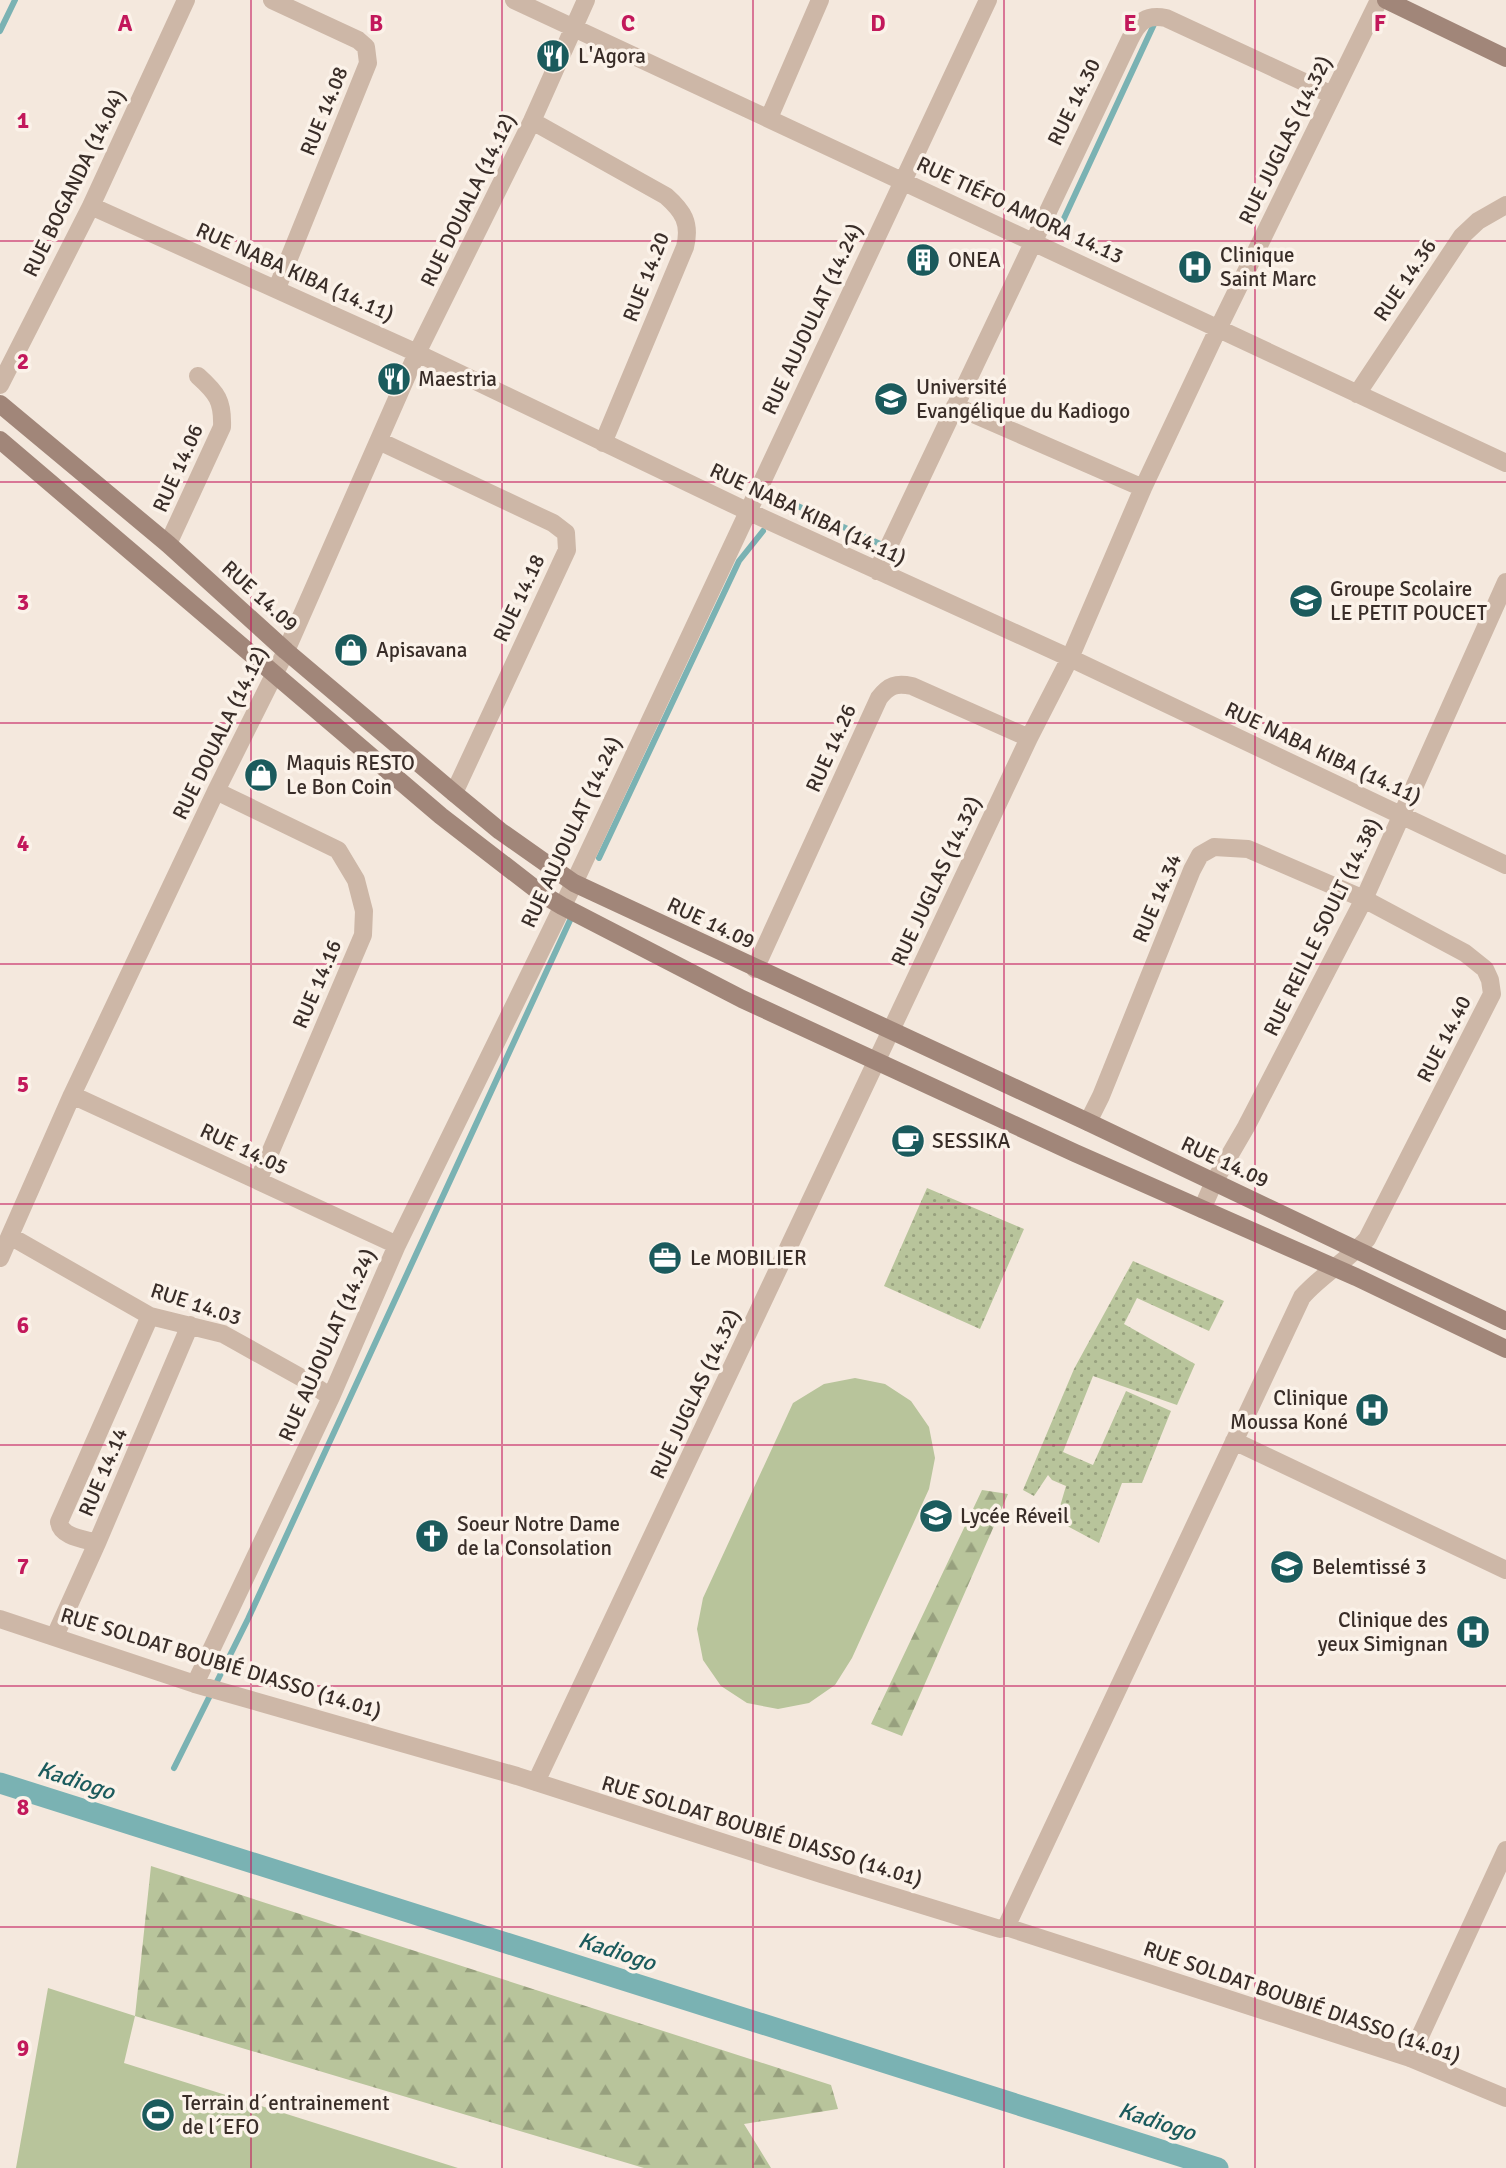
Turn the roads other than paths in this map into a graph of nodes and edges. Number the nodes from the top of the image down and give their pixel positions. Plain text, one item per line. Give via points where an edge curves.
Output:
1 (186, 0) edge
2 (272, 0) edge
3 (514, 0) edge
4 (586, 0) edge
5 (820, 0) edge
6 (988, 0) edge
7 (1379, 0) edge
8 (1386, 0) edge
9 (572, 27) junction
10 (1506, 58) edge
11 (1332, 95) junction
12 (769, 118) junction
13 (532, 121) junction
14 (903, 180) junction
15 (1506, 205) edge
16 (91, 206) junction
17 (1032, 241) junction
18 (277, 288) junction
19 (1218, 329) junction
20 (417, 353) junction
21 (198, 376) dead end
22 (0, 385) edge
23 (1357, 394) junction
24 (0, 404) edge
25 (955, 406) junction
26 (0, 439) edge
27 (379, 441) junction
28 (603, 443) junction
29 (1506, 463) edge
30 (1143, 488) junction
31 (747, 511) junction
32 (168, 544) junction
33 (877, 572) junction
34 (1506, 582) edge
35 (286, 651) junction
36 (1070, 658) junction
37 (275, 674) junction
38 (1029, 738) junction
39 (216, 791) junction
40 (454, 793) junction
41 (1402, 816) junction
42 (1506, 865) edge
43 (574, 883) junction
44 (1364, 899) junction
45 (562, 906) junction
46 (755, 968) junction
47 (891, 1030) junction
48 (878, 1061) junction
49 (72, 1095) junction
50 (1087, 1122) junction
51 (258, 1181) junction
52 (1214, 1182) junction
53 (1202, 1209) junction
54 (10, 1236) junction
55 (397, 1245) junction
56 (1357, 1250) junction
57 (0, 1258) edge
58 (1335, 1268) junction
59 (150, 1316) junction
60 (1506, 1321) edge
61 (190, 1325) junction
62 (1506, 1349) edge
63 (331, 1397) junction
64 (1234, 1441) junction
65 (97, 1544) junction
66 (1506, 1570) edge
67 (0, 1619) edge
68 (55, 1636) junction
69 (195, 1684) junction
70 (536, 1782) junction
71 (1506, 1850) edge
72 (1006, 1927) junction
73 (1410, 2058) junction
74 (1506, 2098) edge

1 - 16 street, RUE BOGANDA (14.04)
2 - 18 street, RUE 14.08 via 358,40 366,47 368,63
3 - 9 street, RUE TIÉFO AMORA 14.13
4 - 9 street, RUE DOUALA (14.12)
5 - 12 street
6 - 14 street, RUE AUJOULAT (14.24)
7 - 11 street, RUE JUGLAS (14.32)
8 - 10 street
9 - 12 street, RUE TIÉFO AMORA 14.13
9 - 13 street, RUE DOUALA (14.12)
11 - 17 street, RUE 14.30 via 1166,18 1148,17 1135,29
11 - 19 street, RUE JUGLAS (14.32)
12 - 14 street, RUE TIÉFO AMORA 14.13
13 - 20 street, RUE DOUALA (14.12)
13 - 28 street, RUE 14.20 via 666,196 688,224 685,247
14 - 17 street, RUE TIÉFO AMORA 14.13
14 - 31 street, RUE AUJOULAT (14.24)
15 - 23 street, RUE 14.36 via 1478,220 1462,236
16 - 18 street, RUE NABA KIBA (14.11)
16 - 22 street, RUE BOGANDA (14.04)
17 - 19 street, RUE TIÉFO AMORA 14.13
17 - 25 street, RUE 14.30
18 - 20 street, RUE NABA KIBA (14.11)
19 - 23 street, RUE TIÉFO AMORA 14.13
19 - 30 street, RUE JUGLAS (14.32)
20 - 27 street, RUE DOUALA (14.12)
20 - 28 street, RUE NABA KIBA (14.11)
21 - 32 street, RUE 14.06 via 223,407 222,427
23 - 29 street, RUE TIÉFO AMORA 14.13
24 - 32 street, RUE 14.09
25 - 30 street
25 - 33 street, RUE 14.30
26 - 37 street
27 - 35 street, RUE DOUALA (14.12)
27 - 40 street, RUE 14.18 via 566,533 567,550
28 - 31 street, RUE NABA KIBA (14.11)
30 - 36 street, RUE JUGLAS (14.32)
31 - 33 street, RUE NABA KIBA (14.11)
31 - 43 street, RUE AUJOULAT (14.24)
32 - 35 street, RUE 14.09
33 - 36 street, RUE NABA KIBA (14.11)
34 - 41 street, RUE REILLE SOULT (14.38)
35 - 37 street, RUE DOUALA (14.12)
35 - 40 street, RUE 14.09
36 - 38 street, RUE JUGLAS (14.32)
36 - 41 street, RUE NABA KIBA (14.11)
37 - 39 street, RUE DOUALA (14.12)
37 - 45 street via 441,816
38 - 46 street, RUE 14.26 via 912,686 898,683 888,687
38 - 47 street, RUE JUGLAS (14.32)
39 - 49 street, RUE DOUALA (14.12)
39 - 51 street, RUE 14.16 via 338,850 356,880 364,911 363,935
40 - 43 street, RUE 14.09
41 - 42 street, RUE NABA KIBA (14.11)
41 - 44 street, RUE REILLE SOULT (14.38)
43 - 45 street, RUE AUJOULAT (14.24)
43 - 46 street, RUE 14.09
44 - 50 street, RUE 14.34 via 1248,849 1214,847 1200,855
44 - 52 street, RUE REILLE SOULT (14.38)
44 - 56 street, RUE 14.40 via 1475,960 1485,969 1492,994 1376,1224
45 - 48 street via 741,999
45 - 55 street, RUE AUJOULAT (14.24)
46 - 47 street, RUE 14.09
47 - 48 street, RUE JUGLAS (14.32)
47 - 50 street, RUE 14.09
48 - 53 street
48 - 70 street, RUE JUGLAS (14.32)
49 - 51 street, RUE 14.05
49 - 54 street, RUE DOUALA (14.12)
50 - 52 street, RUE 14.09
51 - 55 street, RUE 14.05
52 - 53 street, RUE REILLE SOULT (14.38)
52 - 56 street, RUE 14.09
53 - 58 street
54 - 57 street, RUE DOUALA (14.12)
54 - 59 street, RUE 14.03
55 - 63 street, RUE AUJOULAT (14.24)
56 - 58 street
56 - 60 street, RUE 14.09
58 - 62 street
58 - 64 street via 1302,1297
59 - 61 street, RUE 14.03
59 - 65 street via 59,1522 66,1533
61 - 63 street, RUE 14.03 via 244,1344
61 - 65 street, RUE 14.14
63 - 69 street, RUE AUJOULAT (14.24)
64 - 66 street
64 - 72 street
65 - 68 street, RUE 14.14
67 - 68 street, RUE SOLDAT BOUBIÉ DIASSO (14.01)
68 - 69 street, RUE SOLDAT BOUBIÉ DIASSO (14.01)
69 - 70 street, RUE SOLDAT BOUBIÉ DIASSO (14.01)
70 - 72 street, RUE SOLDAT BOUBIÉ DIASSO (14.01) via 838,1880 1000,1929
71 - 73 street
72 - 73 street, RUE SOLDAT BOUBIÉ DIASSO (14.01)
73 - 74 street, RUE SOLDAT BOUBIÉ DIASSO (14.01)

